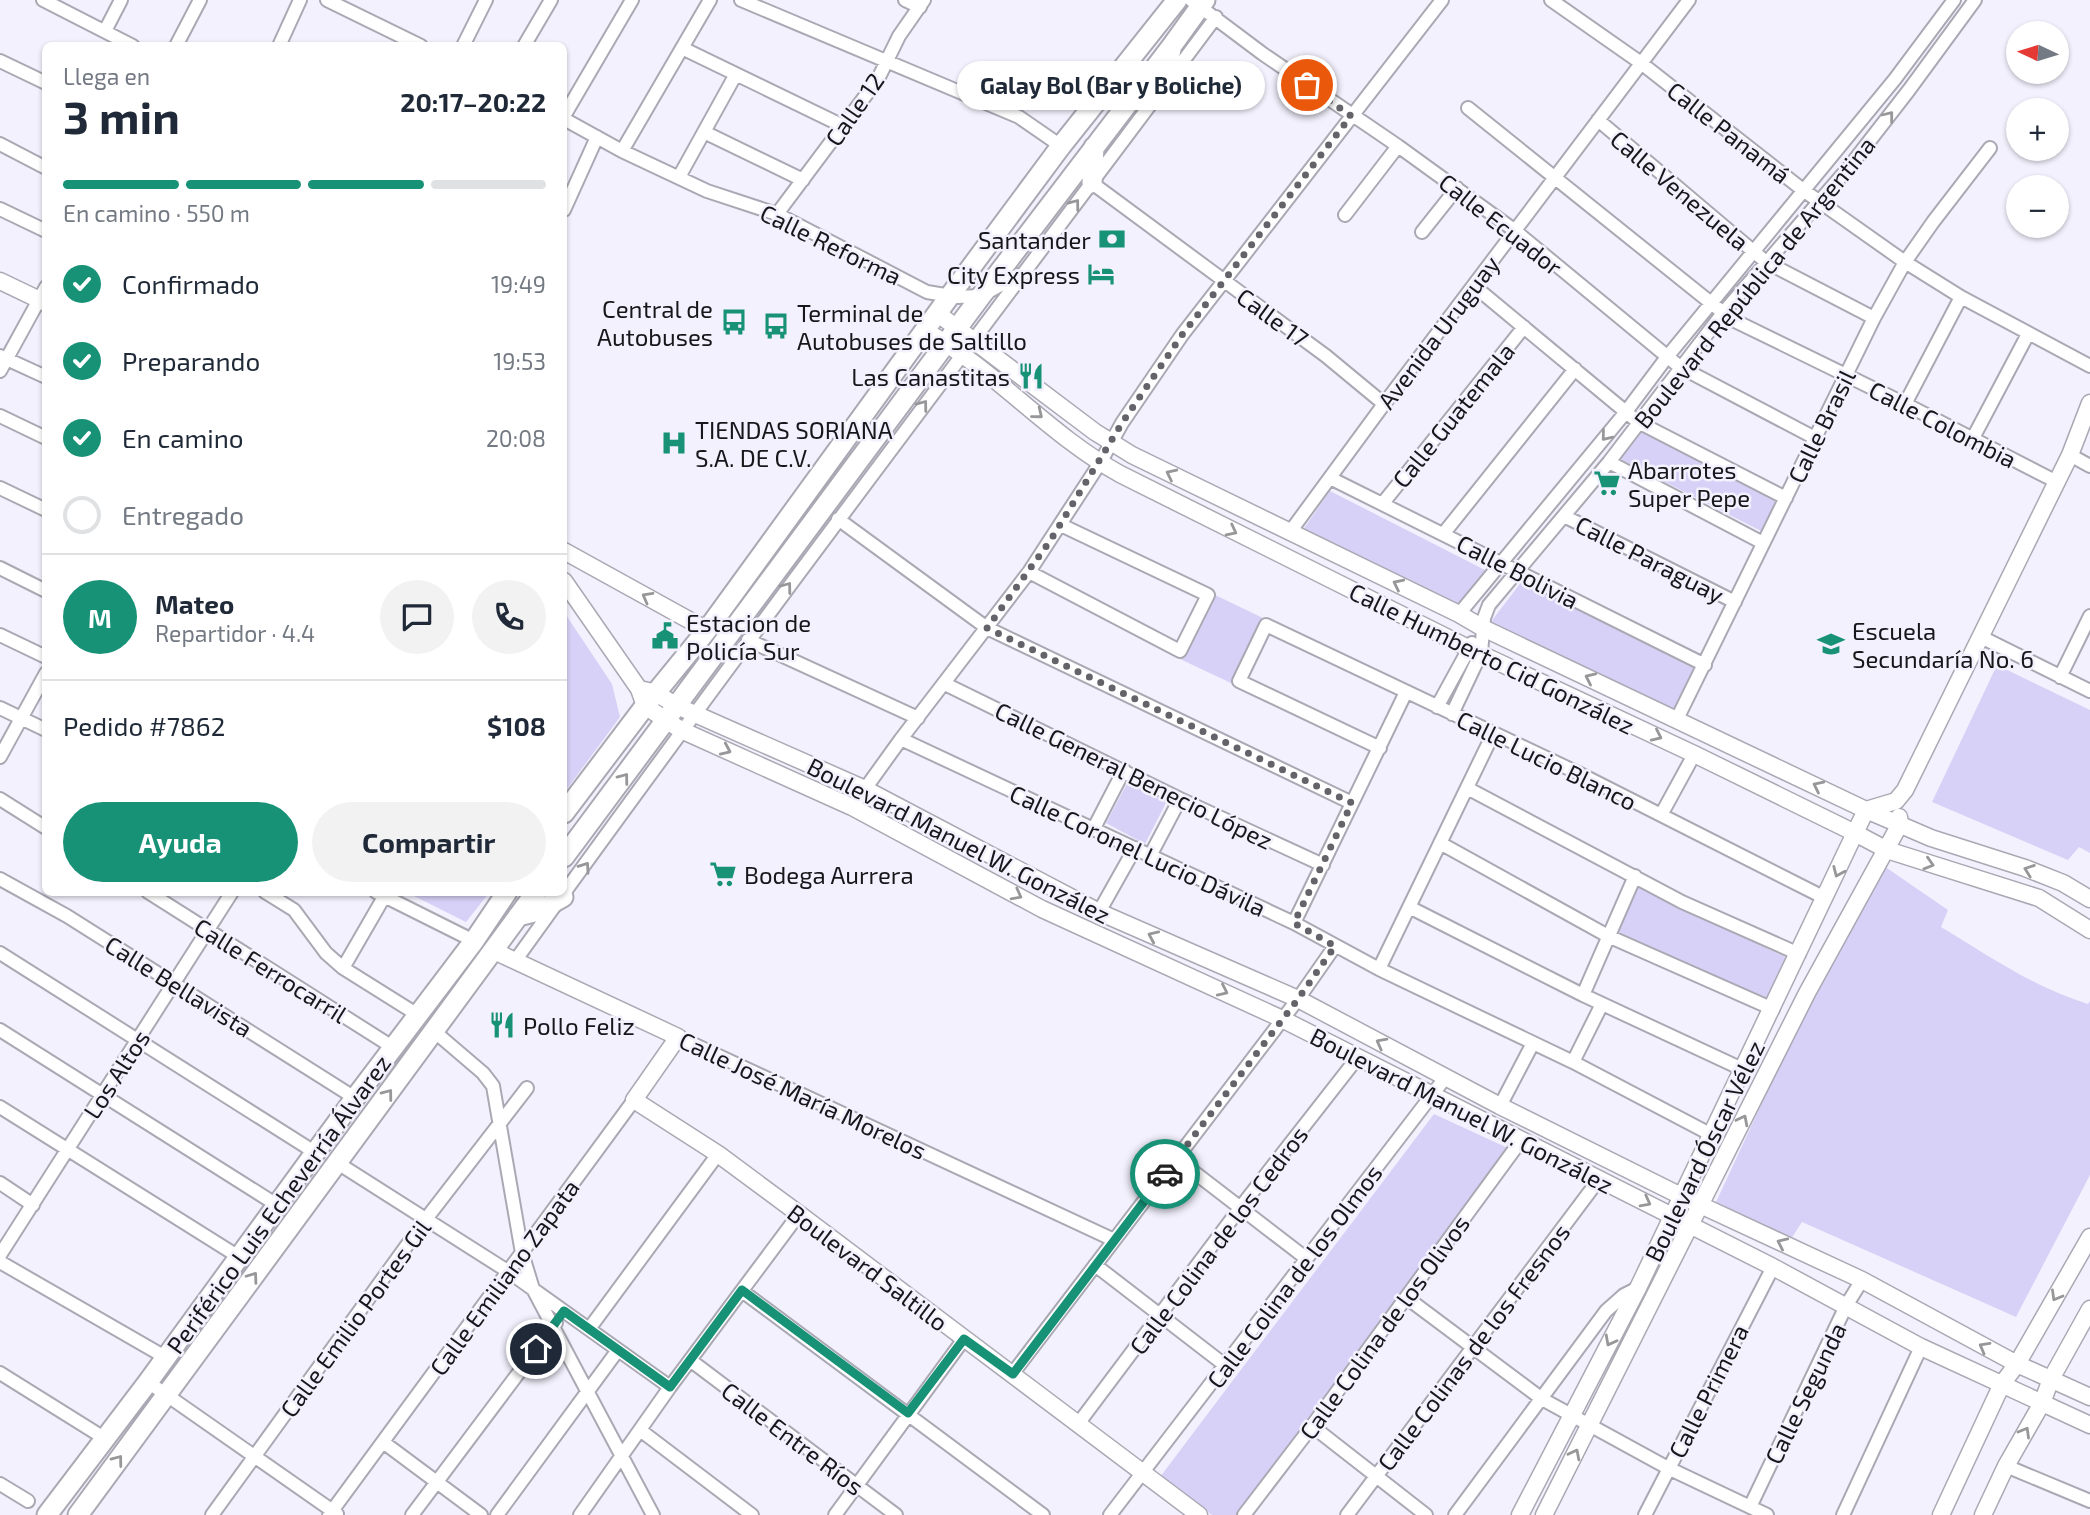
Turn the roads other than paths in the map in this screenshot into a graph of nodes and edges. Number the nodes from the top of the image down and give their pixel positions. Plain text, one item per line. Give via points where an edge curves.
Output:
1 (43, 0) edge
2 (121, 0) edge
3 (200, 0) edge
4 (300, 0) edge
5 (327, 0) edge
6 (486, 0) edge
7 (551, 0) edge
8 (632, 0) edge
9 (710, 0) edge
10 (741, 0) edge
11 (905, 0) edge
12 (1177, 0) edge
13 (1442, 0) edge
14 (1551, 0) edge
15 (1689, 0) edge
16 (1954, 0) edge
17 (1975, 0) edge
18 (922, 3) edge
19 (1203, 6) edge
20 (105, 32) junction
21 (395, 33) junction
22 (125, 42) edge
23 (178, 42) edge
24 (281, 42) edge
25 (391, 42) edge
26 (413, 42) edge
27 (465, 42) edge
28 (526, 42) edge
29 (1171, 47) junction
30 (682, 48) junction
31 (0, 61) edge
32 (886, 63) junction
33 (1641, 63) junction
34 (736, 74) junction
35 (1895, 79) junction
36 (42, 81) edge
37 (1164, 86) junction
38 (1909, 90) junction
39 (1468, 108) dead end
40 (567, 112) edge
41 (1351, 116) junction
42 (567, 119) edge
43 (1598, 120) junction
44 (843, 126) junction
45 (704, 132) junction
46 (597, 137) junction
47 (0, 144) edge
48 (1061, 146) junction
49 (1398, 146) junction
50 (1094, 147) junction
51 (1990, 148) dead end
52 (622, 151) junction
53 (42, 166) edge
54 (679, 177) junction
55 (1555, 177) junction
56 (803, 180) junction
57 (1092, 183) junction
58 (1457, 188) junction
59 (1803, 190) junction
60 (1818, 200) junction
61 (567, 203) edge
62 (0, 209) edge
63 (776, 214) junction
64 (1345, 215) dead end
65 (42, 229) edge
66 (1514, 230) junction
67 (1422, 232) dead end
68 (1753, 253) junction
69 (1766, 262) junction
70 (1905, 262) junction
71 (1025, 271) junction
72 (1224, 280) junction
73 (0, 281) edge
74 (1474, 286) junction
75 (981, 296) junction
76 (42, 297) edge
77 (1961, 297) junction
78 (42, 299) edge
79 (1712, 304) junction
80 (943, 305) junction
81 (1723, 313) junction
82 (1874, 318) junction
83 (1524, 327) junction
84 (924, 330) junction
85 (2028, 334) junction
86 (960, 341) junction
87 (1667, 357) junction
88 (2, 362) edge
89 (2090, 366) edge
90 (1680, 367) junction
91 (1574, 369) junction
92 (42, 376) edge
93 (1846, 376) junction
94 (2090, 403) edge
95 (1384, 404) junction
96 (1905, 404) junction
97 (1626, 413) junction
98 (0, 416) edge
99 (1638, 422) junction
100 (42, 436) edge
101 (1815, 438) junction
102 (1973, 439) junction
103 (1111, 443) junction
104 (2070, 456) junction
105 (1609, 462) junction
106 (1100, 463) junction
107 (2090, 466) edge
108 (1330, 478) junction
109 (2056, 481) junction
110 (0, 488) edge
111 (1786, 498) junction
112 (1383, 503) junction
113 (42, 508) edge
114 (1564, 516) junction
115 (838, 519) junction
116 (1061, 525) junction
117 (1283, 528) junction
118 (1444, 533) junction
119 (1763, 543) junction
120 (1265, 548) junction
121 (567, 553) edge
122 (1503, 563) junction
123 (0, 568) edge
124 (1518, 570) junction
125 (1029, 572) junction
126 (567, 585) edge
127 (42, 590) edge
128 (1735, 602) junction
129 (1459, 614) junction
130 (2090, 616) edge
131 (987, 628) junction
132 (1483, 628) junction
133 (707, 630) junction
134 (0, 635) edge
135 (1981, 637) junction
136 (748, 640) junction
137 (1475, 651) junction
138 (42, 655) edge
139 (1704, 665) junction
140 (2060, 677) junction
141 (42, 681) edge
142 (945, 684) junction
143 (2090, 691) edge
144 (1406, 692) junction
145 (646, 696) junction
146 (1437, 707) junction
147 (0, 708) edge
148 (1452, 714) junction
149 (679, 718) junction
150 (918, 718) junction
151 (22, 719) junction
152 (1677, 719) junction
153 (42, 728) edge
154 (1493, 734) junction
155 (901, 739) junction
156 (1380, 748) junction
157 (0, 757) edge
158 (1690, 762) dead end
159 (1124, 770) junction
160 (1467, 788) junction
161 (865, 789) junction
162 (0, 799) edge
163 (1180, 799) junction
164 (1896, 801) junction
165 (1352, 803) junction
166 (852, 807) junction
167 (567, 809) edge
168 (1866, 810) junction
169 (1661, 815) junction
170 (1900, 824) junction
171 (42, 825) edge
172 (1094, 828) junction
173 (1855, 832) junction
174 (1440, 843) junction
175 (1135, 848) junction
176 (1886, 850) junction
177 (567, 853) edge
178 (1150, 856) junction
179 (1323, 865) junction
180 (1635, 876) junction
181 (0, 879) edge
182 (567, 891) edge
183 (154, 896) edge
184 (230, 896) edge
185 (271, 896) edge
186 (379, 896) edge
187 (382, 896) edge
188 (504, 896) edge
189 (533, 896) edge
190 (563, 897) joint
191 (1825, 898) junction
192 (2090, 899) edge
193 (1409, 907) junction
194 (1099, 912) junction
195 (518, 916) junction
196 (1294, 923) junction
197 (2090, 930) edge
198 (209, 931) junction
199 (1608, 936) junction
200 (474, 941) junction
201 (1335, 946) junction
202 (492, 950) junction
203 (0, 953) edge
204 (1799, 954) junction
205 (515, 961) junction
206 (456, 965) junction
207 (343, 968) junction
208 (1379, 969) junction
209 (1786, 981) junction
210 (175, 985) junction
211 (1807, 993) junction
212 (1583, 995) junction
213 (1298, 999) junction
214 (1602, 1004) junction
215 (1773, 1009) junction
216 (418, 1015) junction
217 (1282, 1019) junction
218 (0, 1030) edge
219 (435, 1032) junction
220 (678, 1037) junction
221 (138, 1040) junction
222 (1533, 1043) junction
223 (394, 1048) junction
224 (1358, 1058) junction
225 (1573, 1062) junction
226 (1742, 1069) junction
227 (1445, 1078) junction
228 (527, 1088) dead end
229 (102, 1095) junction
230 (1432, 1095) junction
231 (355, 1098) junction
232 (634, 1100) junction
233 (1500, 1106) junction
234 (0, 1107) edge
235 (501, 1123) junction
236 (1710, 1134) junction
237 (1522, 1139) junction
238 (67, 1151) junction
239 (316, 1153) junction
240 (718, 1154) junction
241 (1177, 1159) junction
242 (336, 1162) junction
243 (1600, 1178) junction
244 (0, 1183) edge
245 (1681, 1196) junction
246 (33, 1205) junction
247 (277, 1205) junction
248 (1700, 1206) junction
249 (1240, 1208) junction
250 (799, 1214) junction
251 (1672, 1216) junction
252 (426, 1219) junction
253 (1691, 1226) junction
254 (2090, 1237) edge
255 (1114, 1240) junction
256 (522, 1253) junction
257 (0, 1255) edge
258 (239, 1257) junction
259 (1307, 1259) junction
260 (0, 1262) edge
261 (1095, 1265) junction
262 (1773, 1266) junction
263 (509, 1272) junction
264 (1862, 1280) junction
265 (1639, 1288) junction
266 (533, 1289) junction
267 (742, 1290) junction
268 (1407, 1298) junction
269 (1846, 1306) junction
270 (2090, 1309) edge
271 (564, 1311) junction
272 (1160, 1317) junction
273 (553, 1327) junction
274 (589, 1329) junction
275 (964, 1339) junction
276 (1921, 1347) junction
277 (1473, 1349) junction
278 (618, 1350) junction
279 (165, 1357) junction
280 (690, 1360) junction
281 (2017, 1364) junction
282 (1226, 1366) junction
283 (0, 1373) edge
284 (1013, 1374) junction
285 (2051, 1379) junction
286 (148, 1382) junction
287 (2003, 1384) junction
288 (670, 1387) junction
289 (167, 1394) junction
290 (586, 1394) junction
291 (2090, 1398) edge
292 (1542, 1399) junction
293 (2042, 1403) junction
294 (908, 1413) junction
295 (1571, 1416) junction
296 (1078, 1424) junction
297 (2090, 1425) edge
298 (1312, 1426) junction
299 (1589, 1426) junction
300 (640, 1430) junction
301 (104, 1438) junction
302 (383, 1442) junction
303 (256, 1456) junction
304 (622, 1456) junction
305 (2006, 1466) junction
306 (1668, 1468) junction
307 (1143, 1474) junction
308 (1376, 1476) junction
309 (437, 1483) junction
310 (0, 1484) edge
311 (857, 1486) junction
312 (2090, 1500) edge
313 (28, 1501) dead end
314 (1750, 1507) junction
315 (333, 1513) edge
316 (47, 1515) edge
317 (78, 1515) edge
318 (212, 1515) edge
319 (412, 1515) edge
320 (481, 1515) edge
321 (497, 1515) edge
322 (580, 1515) edge
323 (653, 1515) edge
324 (752, 1515) edge
325 (835, 1515) edge
326 (896, 1515) edge
327 (1043, 1515) edge
328 (1110, 1515) edge
329 (1199, 1515) edge
330 (1244, 1515) edge
331 (1348, 1515) edge
332 (1426, 1515) edge
333 (1455, 1515) edge
334 (1520, 1515) edge
335 (1544, 1515) edge
336 (1645, 1515) edge
337 (1767, 1515) edge
338 (1843, 1515) edge
339 (1941, 1515) edge
340 (1983, 1515) edge

1 - 20 street
2 - 20 street
3 - 23 street
4 - 24 street
5 - 21 street
6 - 27 street
7 - 28 street
8 - 40 street
9 - 30 street
10 - 32 street
11 - 18 street
12 - 48 main road
13 - 41 street
14 - 33 street, Calle Panamá
15 - 33 street, Avenida Uruguay
16 - 35 street, Boulevard República de Argentina
17 - 38 street, Boulevard República de Argentina
18 - 32 street, Calle 12
19 - 29 main road
19 - 37 street
19 - 41 street, Calle Ecuador
20 - 22 street
21 - 25 street
21 - 26 street
29 - 37 main road
29 - 50 main road
30 - 34 street
30 - 52 street
31 - 36 street
32 - 44 street, Calle 12
32 - 48 street via 1018,117
33 - 43 street, Avenida Uruguay
33 - 59 street, Calle Panamá
34 - 44 street
34 - 45 street
35 - 38 street
35 - 59 street, Boulevard República de Argentina
37 - 57 street
60 -> 38 street, Boulevard República de Argentina
39 - 55 street, Calle Colombia
41 - 49 street, Calle Ecuador
41 - 72 street
42 - 46 street, Calle Reforma
43 - 55 street, Avenida Uruguay
43 - 68 street, Calle Venezuela
44 - 56 street, Calle 12
45 - 54 street
45 - 56 street
46 - 52 street, Calle Reforma
46 - 61 street
47 - 53 street
48 - 80 main road
49 - 58 street, Calle Ecuador
49 - 64 street
50 - 57 main road
50 - 75 main road
51 - 70 street, Calle Brasil
52 - 54 street, Calle Reforma
54 - 63 street, Calle Reforma
55 - 66 street, Avenida Uruguay
55 - 79 street, Calle Colombia
56 - 63 street, Calle 12
71 -> 57 street
57 - 72 street, Calle 17
58 - 66 street, Calle Ecuador
58 - 67 street
59 - 60 street, Calle Panamá
59 - 68 street, Boulevard República de Argentina
60 - 69 street, Boulevard República de Argentina
60 - 70 street, Calle Panamá
62 - 65 street
63 - 80 street, Calle Reforma via 927,292
66 - 74 street, Avenida Uruguay
66 - 87 street, Calle Ecuador
68 - 69 street, Calle Venezuela
68 - 79 street, Boulevard República de Argentina
69 - 81 street, Boulevard República de Argentina
69 - 82 street, Calle Venezuela
70 - 77 street, Calle Panamá
70 - 82 street, Calle Brasil
71 - 75 street, Calle Reforma
71 - 86 street
72 - 95 street, Calle 17
72 - 103 street
73 - 76 street
74 - 83 street
74 - 95 street, Avenida Uruguay
75 - 80 street, Calle Reforma
75 - 86 main road
77 - 85 street, Calle Panamá
77 - 96 street
78 - 88 street
79 - 81 street, Calle Colombia
79 - 87 street, Boulevard República de Argentina
80 - 84 main road
80 - 86 street, Calle Humberto Cid González
81 - 90 street, Boulevard República de Argentina
81 - 93 street, Calle Colombia
82 - 93 street, Calle Brasil
83 - 91 street
83 - 112 street, Calle Guatemala
84 - 86 street, Calle Humberto Cid González
84 - 133 main road
85 - 89 street, Calle Panamá
85 - 102 street
86 - 103 street, Calle Humberto Cid González
86 -> 106 street, Calle Humberto Cid González
115 -> 86 street
86 - 149 main road
87 - 90 street, Calle Ecuador
87 - 97 street, Boulevard República de Argentina
88 - 92 street
90 - 99 street, Boulevard República de Argentina
90 - 101 street, Calle Ecuador
91 - 97 street
91 - 118 street
93 - 96 street, Calle Colombia
93 - 101 street, Calle Brasil
94 - 104 street
95 - 108 street, Avenida Uruguay
96 - 102 street, Calle Colombia
97 - 99 street
97 -> 122 street, Boulevard República de Argentina
98 - 100 street
99 - 105 street, Boulevard República de Argentina
99 - 111 street
101 - 111 street, Calle Brasil
102 - 109 street, Calle Colombia
103 - 106 street
117 -> 103 street, Calle Humberto Cid González
104 - 107 street
104 - 109 street
105 - 114 street, Boulevard República de Argentina
105 - 119 street
106 - 116 street
106 -> 120 street, Calle Humberto Cid González
108 - 112 street, Calle Bolivia
108 - 117 street, Avenida Uruguay
109 - 135 street
110 - 113 street
111 - 119 street, Calle Brasil
112 - 118 street, Calle Bolivia
114 - 124 street, Boulevard República de Argentina
114 - 128 street, Calle Paraguay
115 - 131 street
136 -> 115 street
116 - 125 street
116 - 125 street via 1208,595 1180,651
117 - 120 street
129 -> 117 street, Calle Humberto Cid González
118 - 122 street, Calle Bolivia
119 - 128 street, Calle Brasil
120 - 137 street, Calle Humberto Cid González
133 -> 121 street
122 - 124 street, Calle Bolivia
122 - 129 street, Boulevard República de Argentina
123 - 127 street
124 - 132 street, Boulevard República de Argentina via 1489,605
124 - 139 street, Calle Bolivia
125 - 131 street
126 - 145 street, Boulevard Manuel W. González
128 - 139 street, Calle Brasil
129 - 132 street, Calle Humberto Cid González
130 - 140 street
131 - 142 street
131 - 165 street
132 - 137 street, Boulevard República de Argentina
152 -> 132 street, Calle Humberto Cid González
133 - 145 main road
134 - 138 street
135 - 140 street
135 - 164 street
136 - 149 street
136 - 150 street
137 - 146 street
137 - 148 street
137 -> 173 street, Calle Humberto Cid González
139 - 152 street, Calle Brasil
140 - 143 street
141 - 151 street
142 - 150 street
142 - 159 street, Calle General Benecio López
144 - 146 street, Calle Lucio Blanco
144 - 156 street
144 - 156 street, Calle Lucio Blanco via 1266,625 1239,681
145 - 149 street, Boulevard Manuel W. González
145 - 167 main road
146 - 148 street, Calle Lucio Blanco
147 - 151 street
148 - 154 street, Calle Lucio Blanco
149 - 161 street, Boulevard Manuel W. González
149 -> 166 street, Boulevard Manuel W. González
177 -> 149 main road
182 -> 149 street
150 - 155 street
151 - 153 street
151 - 157 street
168 -> 152 street, Calle Humberto Cid González
154 - 160 street
154 - 169 street, Calle Lucio Blanco
155 - 161 street
155 - 172 street, Calle Coronel Lucio Dávila
156 - 165 street
158 - 169 street
159 - 163 street, Calle General Benecio López
159 - 172 street
160 - 174 street
160 - 180 street
161 - 166 street
161 - 194 street, Boulevard Manuel W. González
162 - 171 street
163 - 178 street
163 - 179 street, Calle General Benecio López
164 - 168 street
164 - 170 street
165 - 179 street
166 -> 217 street, Boulevard Manuel W. González via 1077,926
168 - 170 street, Calle Humberto Cid González
168 - 173 street, Boulevard Óscar Vélez
169 - 191 street, Calle Lucio Blanco
170 - 176 street, Boulevard Óscar Vélez
192 -> 170 street, Calle Humberto Cid González via 2050,878
172 - 175 street, Calle Coronel Lucio Dávila
173 - 176 street, Calle Humberto Cid González
173 -> 191 street, Boulevard Óscar Vélez
174 - 193 street
174 - 199 street
175 - 178 street, Calle Coronel Lucio Dávila
175 - 194 street
176 -> 197 street, Calle Humberto Cid González via 2039,898
176 - 211 street, Boulevard Óscar Vélez
178 - 196 street, Calle Coronel Lucio Dávila
179 - 196 street
180 - 199 street
180 - 204 street
181 - 210 street, Calle Bellavista
183 - 198 street, Calle Ferrocarril
184 - 198 street, Los Altos
185 - 207 street, Calle Ferrocarril via 294,910
186 - 207 street
187 - 200 street
188 - 200 main road, Periférico Luis Echeverría Álvarez
189 - 195 main road, Periférico Luis Echeverría Álvarez
190 - 195 main road
190 - 205 street
191 - 204 street, Boulevard Óscar Vélez
193 - 208 street
193 - 212 street
213 -> 194 street, Boulevard Manuel W. González
195 - 202 main road, Periférico Luis Echeverría Álvarez
196 - 201 street, Calle Coronel Lucio Dávila
198 - 210 street, Los Altos
198 - 223 street, Calle Ferrocarril
199 - 212 street
199 - 215 street
200 - 206 main road, Periférico Luis Echeverría Álvarez
201 - 208 street, Calle Coronel Lucio Dávila
201 - 213 street
202 - 205 street, Calle José María Morelos
202 - 219 main road, Periférico Luis Echeverría Álvarez
203 - 221 street
204 - 209 street, Boulevard Óscar Vélez
205 - 220 street, Calle José María Morelos
206 - 216 main road, Periférico Luis Echeverría Álvarez
206 - 219 main road via 451,986 432,1016 430,1026
207 - 216 street, Calle Ferrocarril
208 - 222 street, Calle Coronel Lucio Dávila
209 - 211 street
209 - 215 street, Boulevard Óscar Vélez
210 - 221 street, Los Altos
210 - 231 street, Calle Bellavista
248 -> 211 street, Boulevard Óscar Vélez
212 - 214 street
213 - 217 street
227 -> 213 street, Boulevard Manuel W. González
214 - 225 street
214 - 226 street
215 - 226 street, Boulevard Óscar Vélez
216 - 223 main road, Periférico Luis Echeverría Álvarez
217 - 224 street, Boulevard Manuel W. González
217 - 241 street
218 - 229 street
219 - 235 street via 489,1078
242 -> 219 main road, Periférico Luis Echeverría Álvarez
220 - 232 street, Calle Emiliano Zapata
220 - 255 street, Calle José María Morelos
221 - 229 street, Los Altos
221 - 239 street
222 - 225 street, Calle Coronel Lucio Dávila
222 - 233 street
223 - 231 main road, Periférico Luis Echeverría Álvarez
224 - 230 street, Boulevard Manuel W. González
224 - 249 street, Calle Colina de los Cedros
225 - 236 street, Calle Coronel Lucio Dávila
226 - 236 street, Boulevard Óscar Vélez
227 - 230 street, Calle Colina de los Olmos
227 - 233 street, Boulevard Manuel W. González
228 - 235 street, Calle Emilio Portes Gil
229 - 238 street, Los Altos
229 - 247 street
230 - 237 street, Boulevard Manuel W. González
230 - 259 street, Calle Colina de los Olmos
231 - 239 main road, Periférico Luis Echeverría Álvarez
232 - 240 street, Boulevard Saltillo
232 - 256 street, Calle Emiliano Zapata
233 - 245 street, Boulevard Manuel W. González
234 - 238 street
235 - 252 street, Calle Emilio Portes Gil
235 - 256 street
236 - 245 street, Boulevard Óscar Vélez
237 - 243 street, Boulevard Manuel W. González
237 - 268 street, Calle Colina de los Olivos
238 - 246 street, Los Altos
238 - 258 street
239 - 247 main road, Periférico Luis Echeverría Álvarez
240 - 250 street, Boulevard Saltillo
240 - 274 street
241 - 249 street
241 - 255 street
242 - 252 street
289 -> 242 main road, Periférico Luis Echeverría Álvarez
243 -> 251 street, Boulevard Manuel W. González
243 - 277 street, Calle Colinas de los Fresnos
244 - 246 street
245 - 248 street, Boulevard Manuel W. González
245 - 251 street, Boulevard Óscar Vélez
246 - 257 street, Los Altos
247 - 258 main road, Periférico Luis Echeverría Álvarez
248 - 253 street, Boulevard Óscar Vélez
264 -> 248 street, Boulevard Manuel W. González
249 - 259 street
249 - 272 street, Calle Colina de los Cedros
250 - 267 street
250 - 275 street, Boulevard Saltillo
251 - 253 street, Boulevard Manuel W. González
251 - 265 street, Boulevard Óscar Vélez
252 - 263 street
252 - 303 street, Calle Emilio Portes Gil
253 - 262 street, Boulevard Manuel W. González
253 - 299 street, Boulevard Óscar Vélez
254 -> 281 street
255 - 261 street
256 - 263 street, Calle Emiliano Zapata
256 - 266 street
258 - 279 main road, Periférico Luis Echeverría Álvarez
259 - 282 street, Calle Colina de los Olmos
260 - 279 street
261 - 272 street
261 - 284 street
262 - 269 street, Boulevard Manuel W. González
262 - 306 street, Calle Primera
263 - 266 street
263 - 302 street, Calle Emiliano Zapata
264 - 269 street, Calle Segunda
281 -> 264 street, Boulevard Manuel W. González
265 - 292 street via 1606,1311
265 -> 295 street, Boulevard Óscar Vélez
266 - 271 street
266 - 273 street
267 - 280 street
267 - 294 street
268 - 277 street
268 - 298 street, Calle Colina de los Olivos
269 - 276 street, Boulevard Manuel W. González
269 - 314 street, Calle Segunda
270 - 285 street
271 - 273 street
271 - 274 street
272 - 282 street
272 - 296 street, Calle Colina de los Cedros
273 - 290 street
273 - 309 street
274 - 278 street
275 - 284 street, Boulevard Saltillo
275 - 294 street
276 - 287 street, Boulevard Manuel W. González
276 - 338 street
277 - 292 street
277 - 308 street, Calle Colinas de los Fresnos
278 - 288 street
278 - 290 street
279 - 286 main road, Periférico Luis Echeverría Álvarez
280 - 288 street
280 - 311 street, Calle Entre Ríos
281 - 285 street, Boulevard Manuel W. González
281 - 287 street
282 - 307 street, Calle Colina de los Olmos
283 - 301 street
284 - 296 street, Boulevard Saltillo
285 - 291 street, Boulevard Manuel W. González
285 - 293 street
286 - 289 street
286 - 301 main road, Periférico Luis Echeverría Álvarez
287 - 293 street, Boulevard Manuel W. González
287 - 339 street
288 - 300 street
289 - 303 street
317 -> 289 main road, Periférico Luis Echeverría Álvarez
290 - 304 street
290 - 321 street
292 - 295 street
292 - 333 street
293 - 297 street, Boulevard Manuel W. González
305 -> 293 street
294 - 311 street
294 - 327 street
295 - 299 street
295 - 334 street, Boulevard Óscar Vélez
296 - 307 street, Boulevard Saltillo
298 - 308 street
298 - 330 street, Calle Colina de los Olivos
299 - 306 street
335 -> 299 street, Boulevard Óscar Vélez
300 - 304 street
300 - 324 street
301 - 316 main road, Periférico Luis Echeverría Álvarez
302 - 309 street
302 - 315 street, Calle Emiliano Zapata
303 - 315 street
303 - 318 street, Calle Emilio Portes Gil
304 - 322 street
304 - 323 street
305 - 312 street
305 - 340 street
306 - 314 street
306 - 336 street, Calle Primera
307 - 328 street, Calle Colina de los Olmos
307 - 329 street, Boulevard Saltillo
308 - 331 street, Calle Colinas de los Fresnos
308 - 332 street
309 - 319 street
309 - 320 street
310 - 313 street
311 - 325 street
311 - 326 street, Calle Entre Ríos
314 - 337 street

